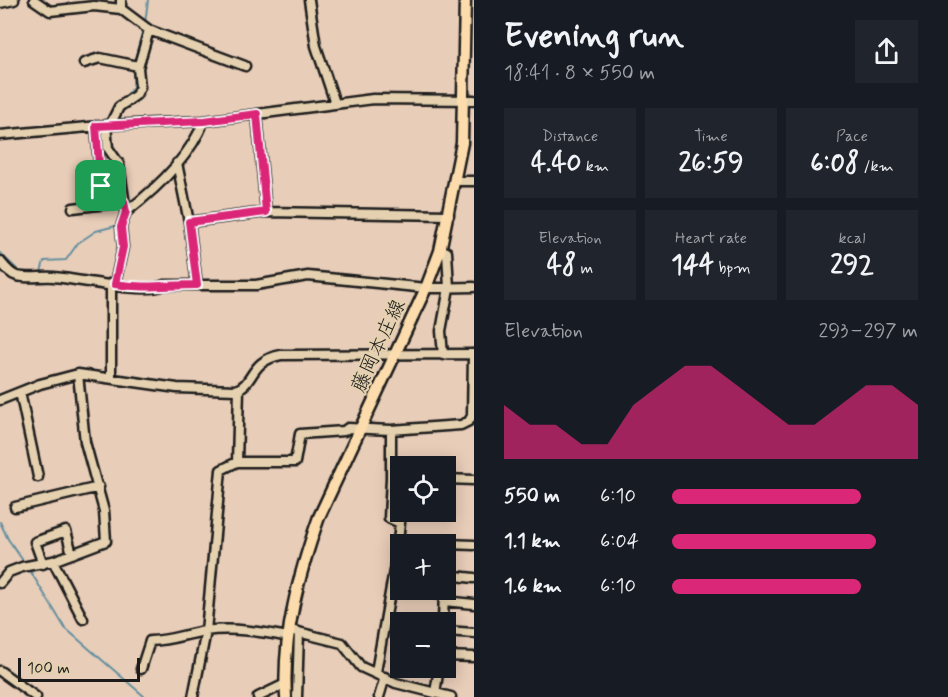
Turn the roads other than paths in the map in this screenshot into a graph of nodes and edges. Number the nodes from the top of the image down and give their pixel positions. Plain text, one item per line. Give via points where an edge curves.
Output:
1 (14, 0) edge
2 (34, 0) edge
3 (309, 0) edge
4 (465, 0) edge
5 (474, 0) edge
6 (0, 3) edge
7 (43, 3) edge
8 (121, 4) edge
9 (148, 30) junction
10 (469, 48) edge
11 (84, 63) dead end
12 (138, 66) junction
13 (245, 66) dead end
14 (469, 100) edge
15 (335, 103) junction
16 (257, 114) junction
17 (204, 121) junction
18 (104, 125) junction
19 (0, 135) edge
20 (177, 163) junction
21 (455, 181) junction
22 (474, 182) edge
23 (124, 202) junction
24 (102, 204) junction
25 (74, 208) dead end
26 (126, 212) junction
27 (266, 212) junction
28 (449, 215) junction
29 (189, 222) junction
30 (441, 249) junction
31 (0, 261) edge
32 (113, 284) junction
33 (197, 285) junction
34 (474, 287) edge
35 (426, 288) junction
36 (449, 288) junction
37 (474, 354) edge
38 (443, 355) junction
39 (394, 356) junction
40 (78, 374) junction
41 (111, 378) junction
42 (239, 390) junction
43 (20, 392) junction
44 (0, 400) edge
45 (361, 428) junction
46 (391, 430) junction
47 (394, 456) edge
48 (237, 462) junction
49 (38, 477) dead end
50 (456, 479) edge
51 (474, 480) edge
52 (99, 487) junction
53 (15, 507) dead end
54 (456, 544) edge
55 (474, 545) edge
56 (76, 553) junction
57 (53, 561) junction
58 (43, 564) junction
59 (456, 577) edge
60 (474, 578) edge
61 (0, 583) edge
62 (456, 599) edge
63 (390, 600) edge
64 (474, 604) edge
65 (83, 619) dead end
66 (206, 631) junction
67 (456, 632) edge
68 (292, 633) junction
69 (474, 633) edge
70 (456, 656) edge
71 (474, 657) edge
72 (141, 669) dead end
73 (0, 671) edge
74 (376, 672) junction
75 (385, 677) junction
76 (437, 678) edge
77 (285, 684) junction
78 (274, 693) edge
79 (435, 693) junction
80 (36, 697) edge
81 (193, 697) edge
82 (258, 697) edge
83 (286, 697) edge
84 (297, 697) edge
85 (379, 697) edge
86 (451, 697) edge

1 - 6 street
2 - 7 street
3 - 15 street via 316,46
4 - 5 street
4 - 10 main road, 藤岡本庄線
7 - 8 street via 50,11
8 - 9 street
9 - 12 street
9 - 13 street
10 - 14 main road, 藤岡本庄線
11 - 12 street via 100,58
12 - 18 street via 140,87 136,95
14 - 15 street via 373,99
14 - 21 main road, 藤岡本庄線
15 - 16 street
16 - 17 street
16 - 27 street
17 - 18 street
17 - 20 street
18 - 19 street
18 - 23 street via 105,138 119,164
18 - 24 street
20 - 26 street via 146,198
20 - 29 street
21 - 22 street
21 - 28 main road, 藤岡本庄線
23 - 24 street
23 - 26 street
24 - 25 street
26 - 32 street via 121,227 123,247
27 - 28 street
27 - 29 street
28 - 30 main road, 藤岡本庄線
29 - 33 street
30 - 35 main road, 藤岡本庄線
30 - 36 street via 447,252
31 - 32 street via 20,277
32 - 33 street via 157,288
32 - 41 street
33 - 35 street via 256,285 308,276
34 - 36 street
35 - 36 street
35 - 39 main road, 藤岡本庄線
36 - 38 street via 441,331
37 - 38 street
37 - 46 street via 469,421 461,425
38 - 39 street
39 - 42 street via 269,357 254,368
39 - 45 main road, 藤岡本庄線
40 - 41 street
40 - 43 street
40 - 52 street via 85,442
41 - 42 street via 177,388
42 - 48 street
43 - 44 street
43 - 49 street
45 - 46 street
45 - 48 street via 300,434 295,462
45 - 68 main road, 藤岡本庄線 via 305,556
46 - 47 street
48 - 66 street via 221,470
50 - 51 street
52 - 53 street
52 - 56 street via 106,541
54 - 55 street
56 - 57 street
56 - 58 street via 66,531 35,542
57 - 58 street
57 - 65 street
58 - 61 street via 9,572
59 - 60 street
62 - 64 street
63 - 74 street
66 - 68 street
66 - 72 street via 150,641
66 - 81 street
67 - 69 street
68 - 74 street via 342,643 361,667
68 - 77 main road, 藤岡本庄線
68 - 84 street
70 - 71 street
73 - 80 street
74 - 75 street
75 - 79 street
75 - 85 street
76 - 79 street
77 - 78 street
77 - 83 main road, 藤岡本庄線
78 - 82 street
79 - 86 street

